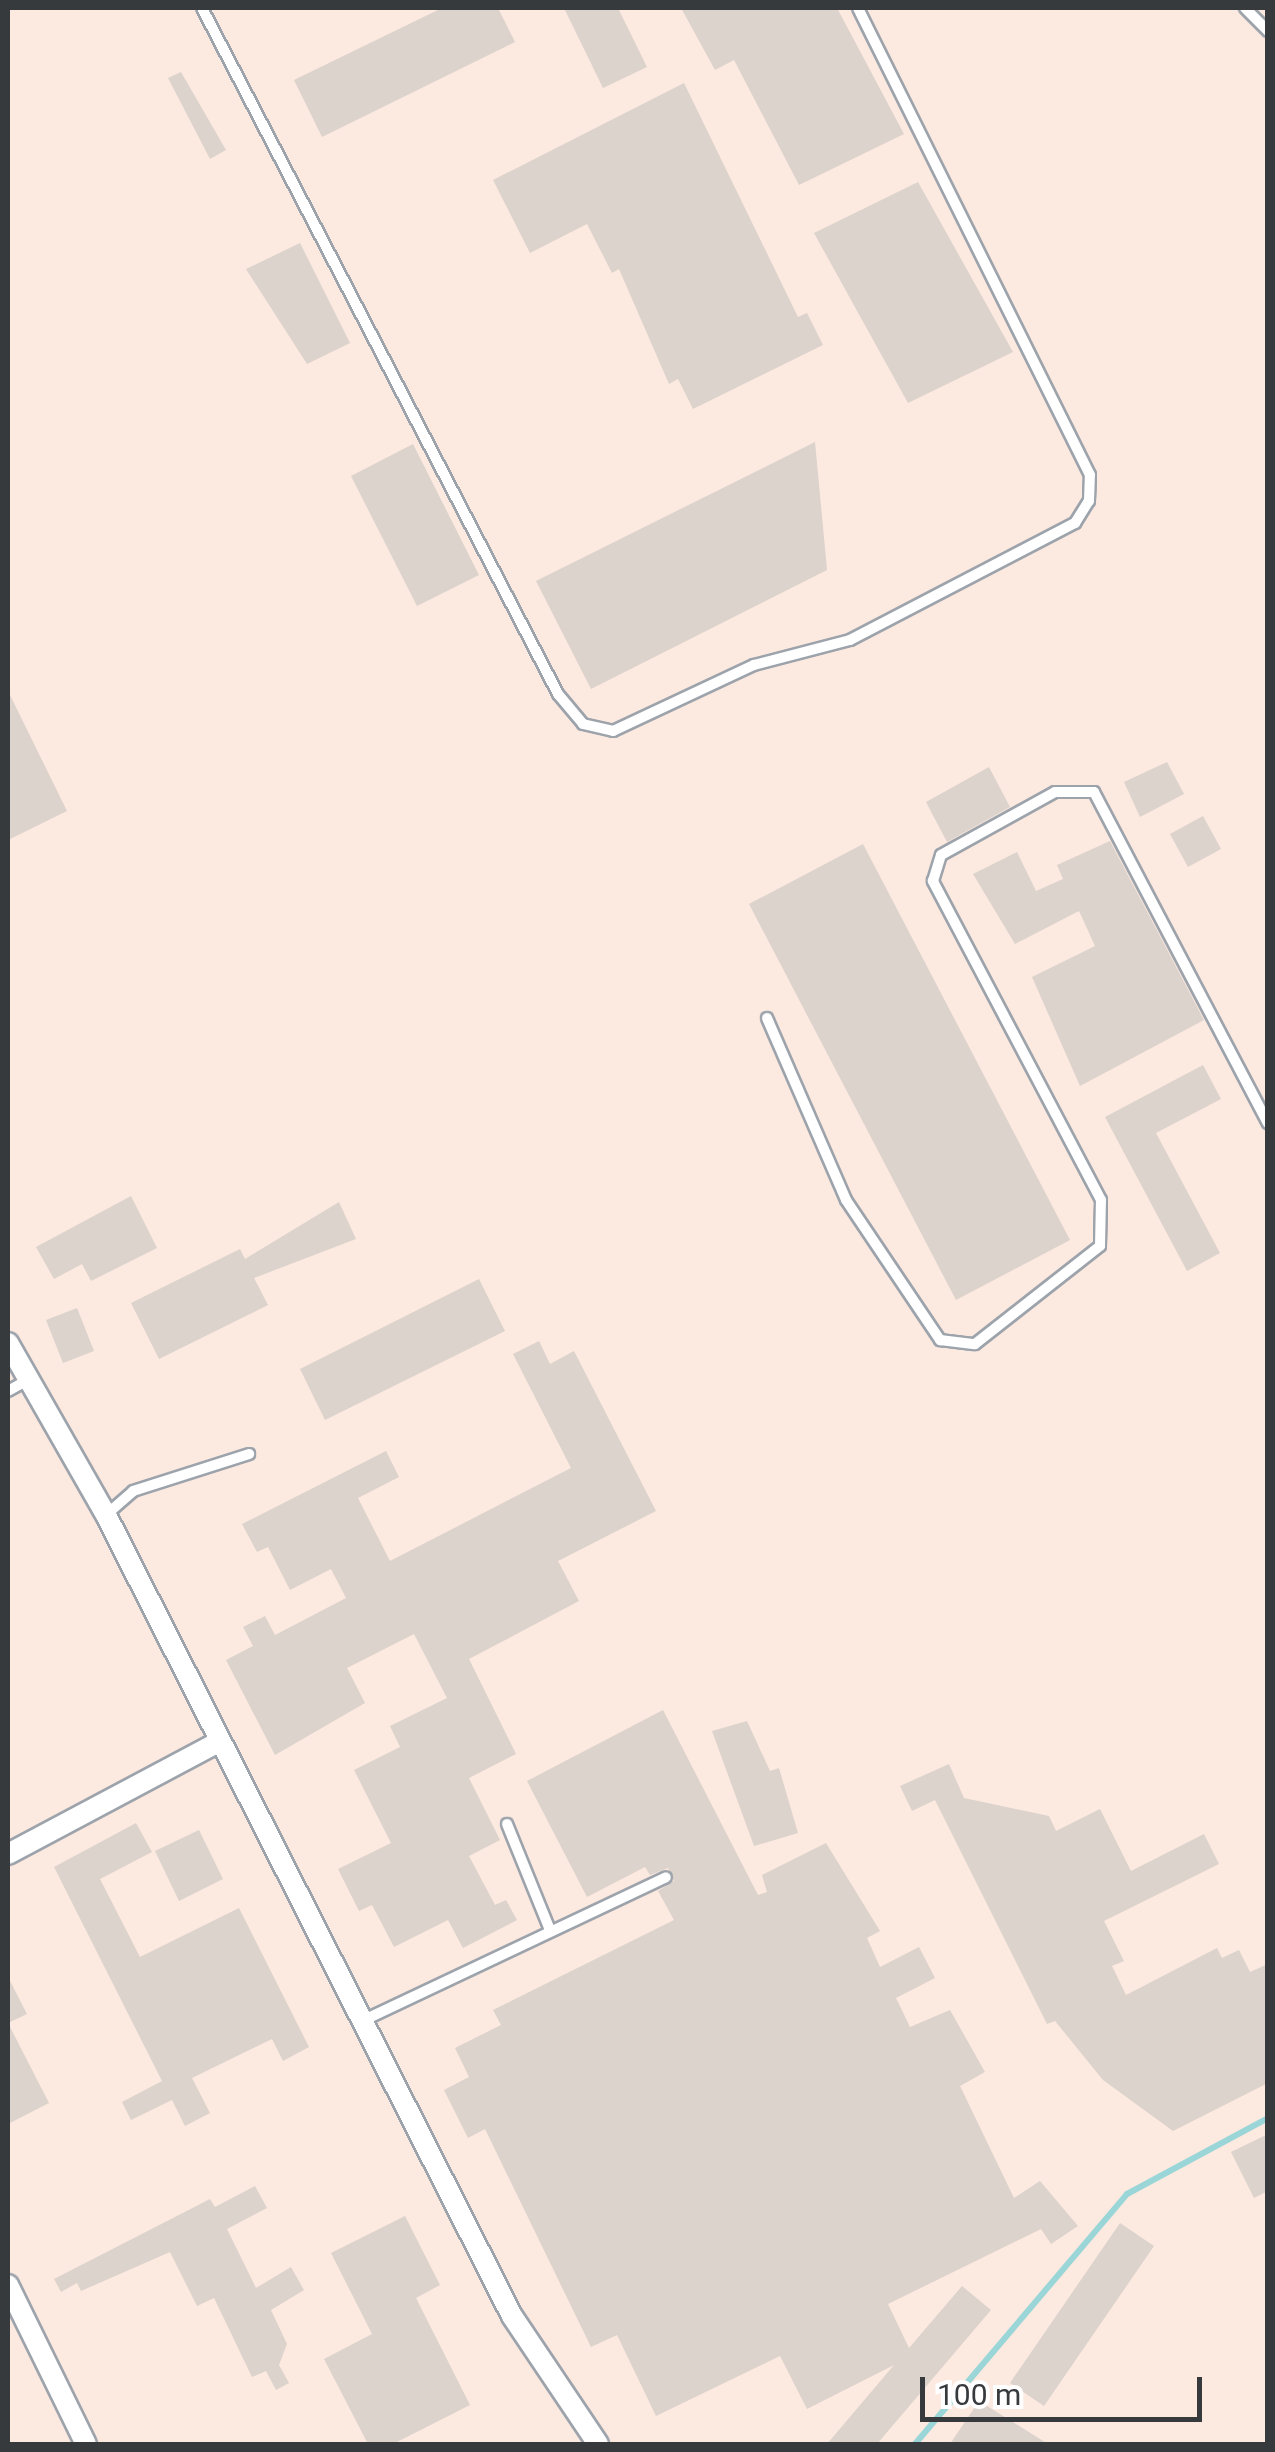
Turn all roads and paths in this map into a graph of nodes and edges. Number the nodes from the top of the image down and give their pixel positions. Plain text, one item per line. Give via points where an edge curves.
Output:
1 (202, 8) edge
2 (858, 8) edge
3 (1246, 8) edge
4 (1268, 31) edge
5 (767, 1018) dead end
6 (1268, 1123) edge
7 (8, 1343) edge
8 (29, 1380) junction
9 (8, 1390) edge
10 (250, 1454) dead end
11 (106, 1515) junction
12 (217, 1743) junction
13 (507, 1824) dead end
14 (8, 1854) edge
15 (666, 1878) dead end
16 (550, 1930) junction
17 (356, 2023) junction
18 (8, 2285) edge
19 (86, 2444) edge
20 (598, 2444) edge

1 - 2 lane via 558,694 583,724 613,731 774,657 850,640 1075,524 1090,502 1090,475
3 - 4 lane
5 - 6 lane via 846,1200 940,1340 975,1344 1100,1246 1101,1200 933,881 941,855 1055,792 1094,792
7 - 8 street
8 - 9 lane
8 - 11 street
10 - 11 lane via 133,1490
11 - 12 street
12 - 14 street
12 - 17 street
13 - 16 lane
15 - 16 lane
16 - 17 lane
17 - 20 street via 512,2316
18 - 19 street

